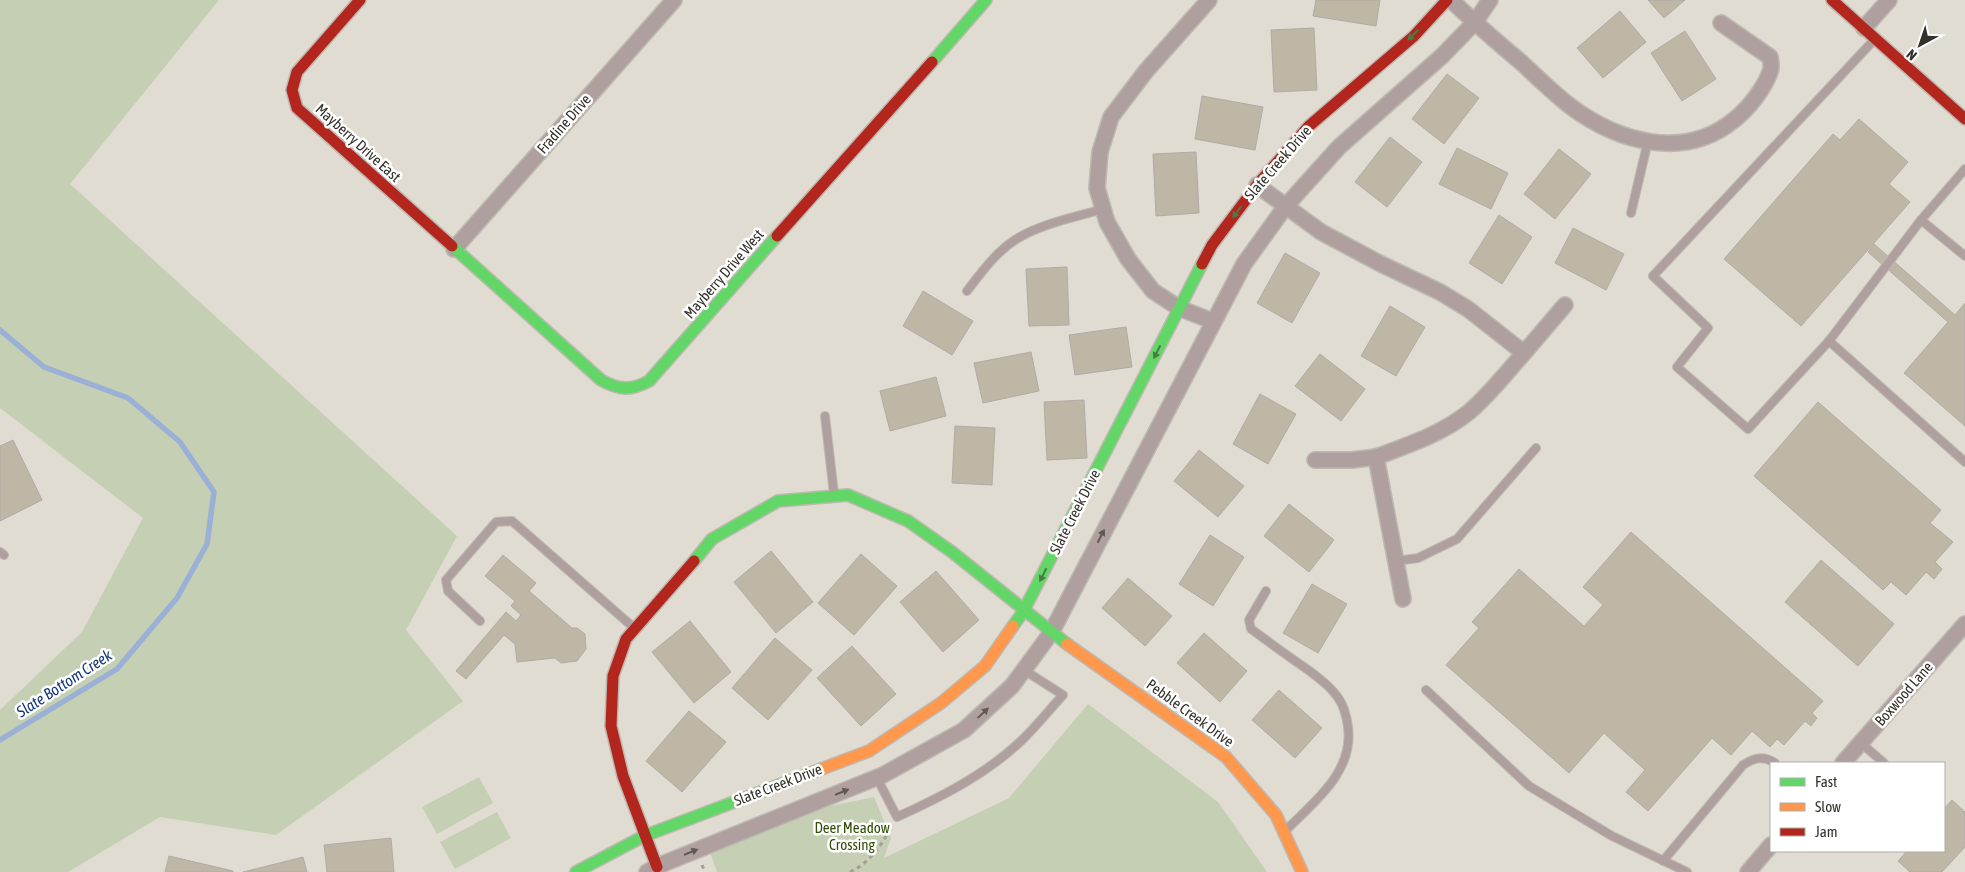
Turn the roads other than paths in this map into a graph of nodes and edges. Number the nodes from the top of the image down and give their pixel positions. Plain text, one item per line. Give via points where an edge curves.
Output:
1 (360, 0) edge
2 (674, 0) edge
3 (986, 0) edge
4 (1209, 0) edge
5 (1447, 0) edge
6 (1451, 0) edge
7 (1490, 0) edge
8 (1832, 0) edge
9 (1889, 0) edge
10 (1475, 22) junction
11 (1721, 23) dead end
12 (1864, 28) junction
13 (1875, 39) junction
14 (1965, 120) edge
15 (1648, 141) junction
16 (1965, 168) edge
17 (1257, 185) junction
18 (1285, 207) junction
19 (1103, 209) junction
20 (1631, 213) dead end
21 (1921, 220) junction
22 (454, 249) junction
23 (1965, 256) edge
24 (967, 291) dead end
25 (1565, 305) dead end
26 (1179, 308) junction
27 (1212, 321) junction
28 (1829, 341) junction
29 (1524, 353) junction
30 (825, 416) dead end
31 (1536, 448) dead end
32 (1376, 457) junction
33 (1315, 460) dead end
34 (1965, 462) edge
35 (834, 496) junction
36 (1396, 561) junction
37 (1266, 591) dead end
38 (1403, 599) dead end
39 (1024, 612) junction
40 (480, 621) dead end
41 (1965, 624) edge
42 (635, 629) junction
43 (1051, 633) junction
44 (1024, 670) junction
45 (1426, 690) dead end
46 (1861, 743) junction
47 (1773, 762) edge
48 (1844, 762) edge
49 (1883, 762) edge
50 (877, 778) junction
51 (1284, 832) junction
52 (644, 836) junction
53 (1770, 846) edge
54 (1663, 861) junction
55 (652, 870) edge
56 (576, 872) edge
57 (1302, 872) edge
58 (1686, 872) edge
59 (1748, 872) edge

1 - 22 street, Mayberry Drive East via 297,72 292,83 292,96 302,114
2 - 22 street, Fradine Drive
3 - 22 street, Mayberry Drive West via 649,381 637,388 612,387 601,380
4 - 19 street via 1146,71 1111,117 1100,152 1097,188
5 -> 17 street, Slate Creek Drive via 1414,36 1309,126
6 - 10 street
7 - 10 street, Slate Creek Drive
8 - 12 street
9 - 12 street
10 - 15 street via 1570,106 1623,136
10 - 18 street, Slate Creek Drive via 1442,56 1339,147
11 - 15 street via 1770,57 1771,71 1755,97 1738,117 1720,131 1696,141 1670,144
12 - 13 street
13 - 14 street
13 - 28 lane via 1653,276 1708,328 1677,367 1748,429
15 - 20 lane
16 - 21 lane
17 - 18 street
17 -> 26 street, Slate Creek Drive via 1212,245
18 - 27 street, Slate Creek Drive via 1244,264
18 - 29 street via 1335,240 1461,304
19 - 24 lane via 1016,239 997,255
19 - 26 street via 1128,259 1154,291
21 - 23 lane
21 - 28 lane
25 - 29 street
26 - 27 street
26 -> 39 street, Slate Creek Drive
43 -> 27 street, Slate Creek Drive
28 - 34 lane
29 - 32 street via 1468,413 1426,438
30 - 35 lane
31 - 36 lane via 1457,539 1418,558
32 - 33 street
32 - 36 street
35 - 39 street, Pebble Creek Drive via 848,495 908,521 952,552
35 - 42 street, Pebble Creek Drive via 778,501 712,539
36 - 38 street
37 - 51 lane via 1248,620 1251,629 1319,678 1337,695 1347,718 1350,740 1334,780
39 - 43 street, Pebble Creek Drive
39 - 52 street, Slate Creek Drive via 985,666 941,702 868,751
40 - 42 lane via 448,592 446,580 496,522 512,521
41 - 46 street, Boxwood Lane
42 - 52 street, Pebble Creek Drive via 626,638 613,676 611,726 623,776
43 - 44 street, Slate Creek Drive
43 - 51 street, Pebble Creek Drive via 1226,757 1276,815
50 -> 44 street, Slate Creek Drive via 964,730 1012,686
44 - 50 lane via 1063,695 1020,741 976,776 897,817
45 - 54 lane via 1530,786 1612,836
46 - 48 street, Boxwood Lane
46 - 49 lane
47 - 54 lane via 1754,758 1743,765
55 -> 50 street, Slate Creek Drive
51 - 57 street, Pebble Creek Drive
52 - 55 street, Pebble Creek Drive
52 - 56 street, Slate Creek Drive
53 - 59 street
54 - 58 lane

